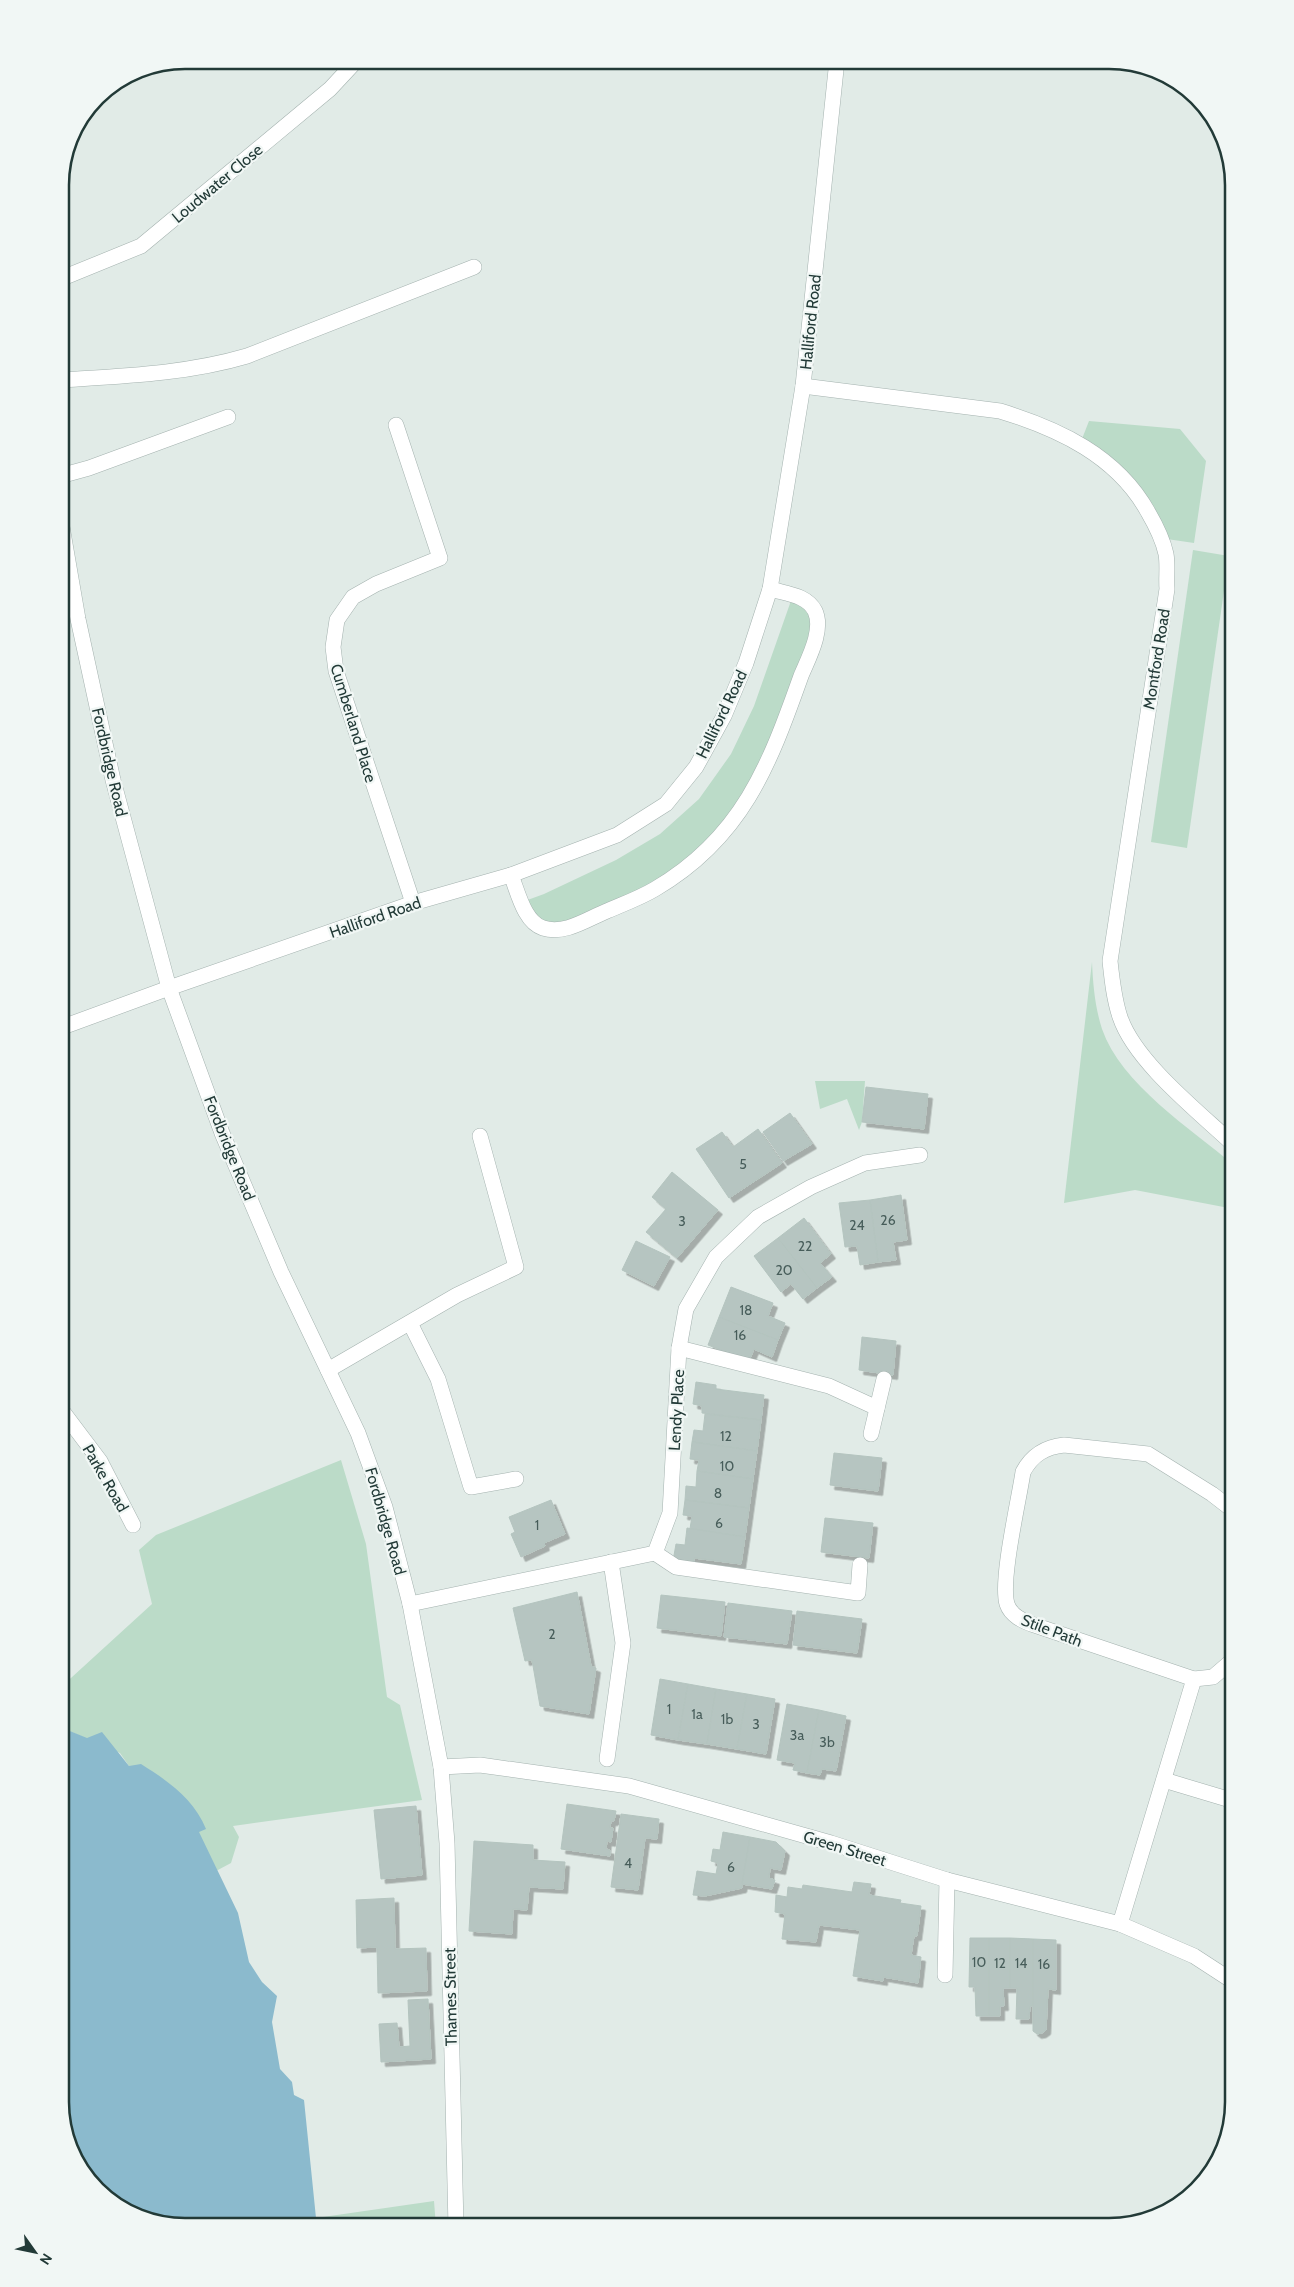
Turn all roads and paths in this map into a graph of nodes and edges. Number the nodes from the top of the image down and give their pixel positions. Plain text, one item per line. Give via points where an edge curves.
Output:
1 (349, 69) edge
2 (836, 69) edge
3 (474, 267) dead end
4 (69, 275) edge
5 (69, 379) edge
6 (803, 386) junction
7 (228, 417) dead end
8 (396, 425) dead end
9 (69, 474) edge
10 (69, 567) edge
11 (770, 589) junction
12 (511, 875) junction
13 (413, 903) junction
14 (168, 988) junction
15 (69, 1025) edge
16 (480, 1136) dead end
17 (1225, 1136) edge
18 (920, 1155) dead end
19 (410, 1323) junction
20 (679, 1348) junction
21 (328, 1370) junction
22 (884, 1379) dead end
23 (877, 1408) junction
24 (69, 1420) edge
25 (871, 1434) dead end
26 (516, 1479) dead end
27 (1225, 1504) edge
28 (133, 1526) dead end
29 (655, 1553) junction
30 (611, 1562) junction
31 (860, 1565) dead end
32 (410, 1604) junction
33 (1225, 1666) edge
34 (1194, 1679) junction
35 (607, 1759) dead end
36 (441, 1767) junction
37 (1164, 1780) junction
38 (1225, 1798) edge
39 (948, 1880) junction
40 (1120, 1924) junction
41 (945, 1975) dead end
42 (1225, 1976) edge
43 (456, 2218) edge

1 - 4 street, Loudwater Close via 330,89 141,246
2 - 6 street, Halliford Road
3 - 5 street via 219,364 149,374
6 - 11 street, Halliford Road
6 - 17 street, Montford Road via 1000,411 1032,421 1091,450 1117,470 1139,495 1156,525 1166,554 1166,589 1110,961 1113,991 1120,1018 1145,1060
7 - 9 street
8 - 13 street, Cumberland Place via 440,558 353,597 338,620 333,648 336,671
10 - 14 street, Fordbridge Road via 113,780
11 - 12 street, Halliford Road via 746,663 724,716 696,767 666,804 617,835
11 - 12 street via 807,600 816,613 817,633 782,730 760,779 733,822 696,860 655,889 562,931 542,928 528,917
12 - 13 street, Halliford Road
13 - 14 street, Halliford Road
14 - 15 street
14 - 21 street, Fordbridge Road via 222,1133 281,1272
16 - 19 street via 516,1267
18 - 20 street, Lendy Place via 865,1163 811,1187 758,1217 716,1257 686,1309
19 - 21 street
19 - 26 street via 438,1379 471,1487
20 - 23 street via 829,1386
20 - 29 street, Lendy Place via 670,1513
21 - 32 street, Fordbridge Road via 358,1433 385,1507
22 - 23 street
23 - 25 street
24 - 28 street, Parke Road via 100,1461
27 - 34 street, Stile Path via 1148,1454 1050,1446 1029,1461 1024,1472 1005,1580 1007,1604 1013,1614 1034,1625
29 - 30 street
29 - 31 street via 676,1567 858,1593
30 - 32 street
30 - 35 street via 623,1643
32 - 36 street, Fordbridge Road
33 - 34 street via 1213,1677
34 - 37 street
36 - 39 street, Green Street via 480,1765 629,1786
36 - 43 street, Thames Street via 446,1843
37 - 38 street
37 - 40 street
39 - 40 street, Green Street
39 - 41 street
40 - 42 street, Green Street via 1194,1956

